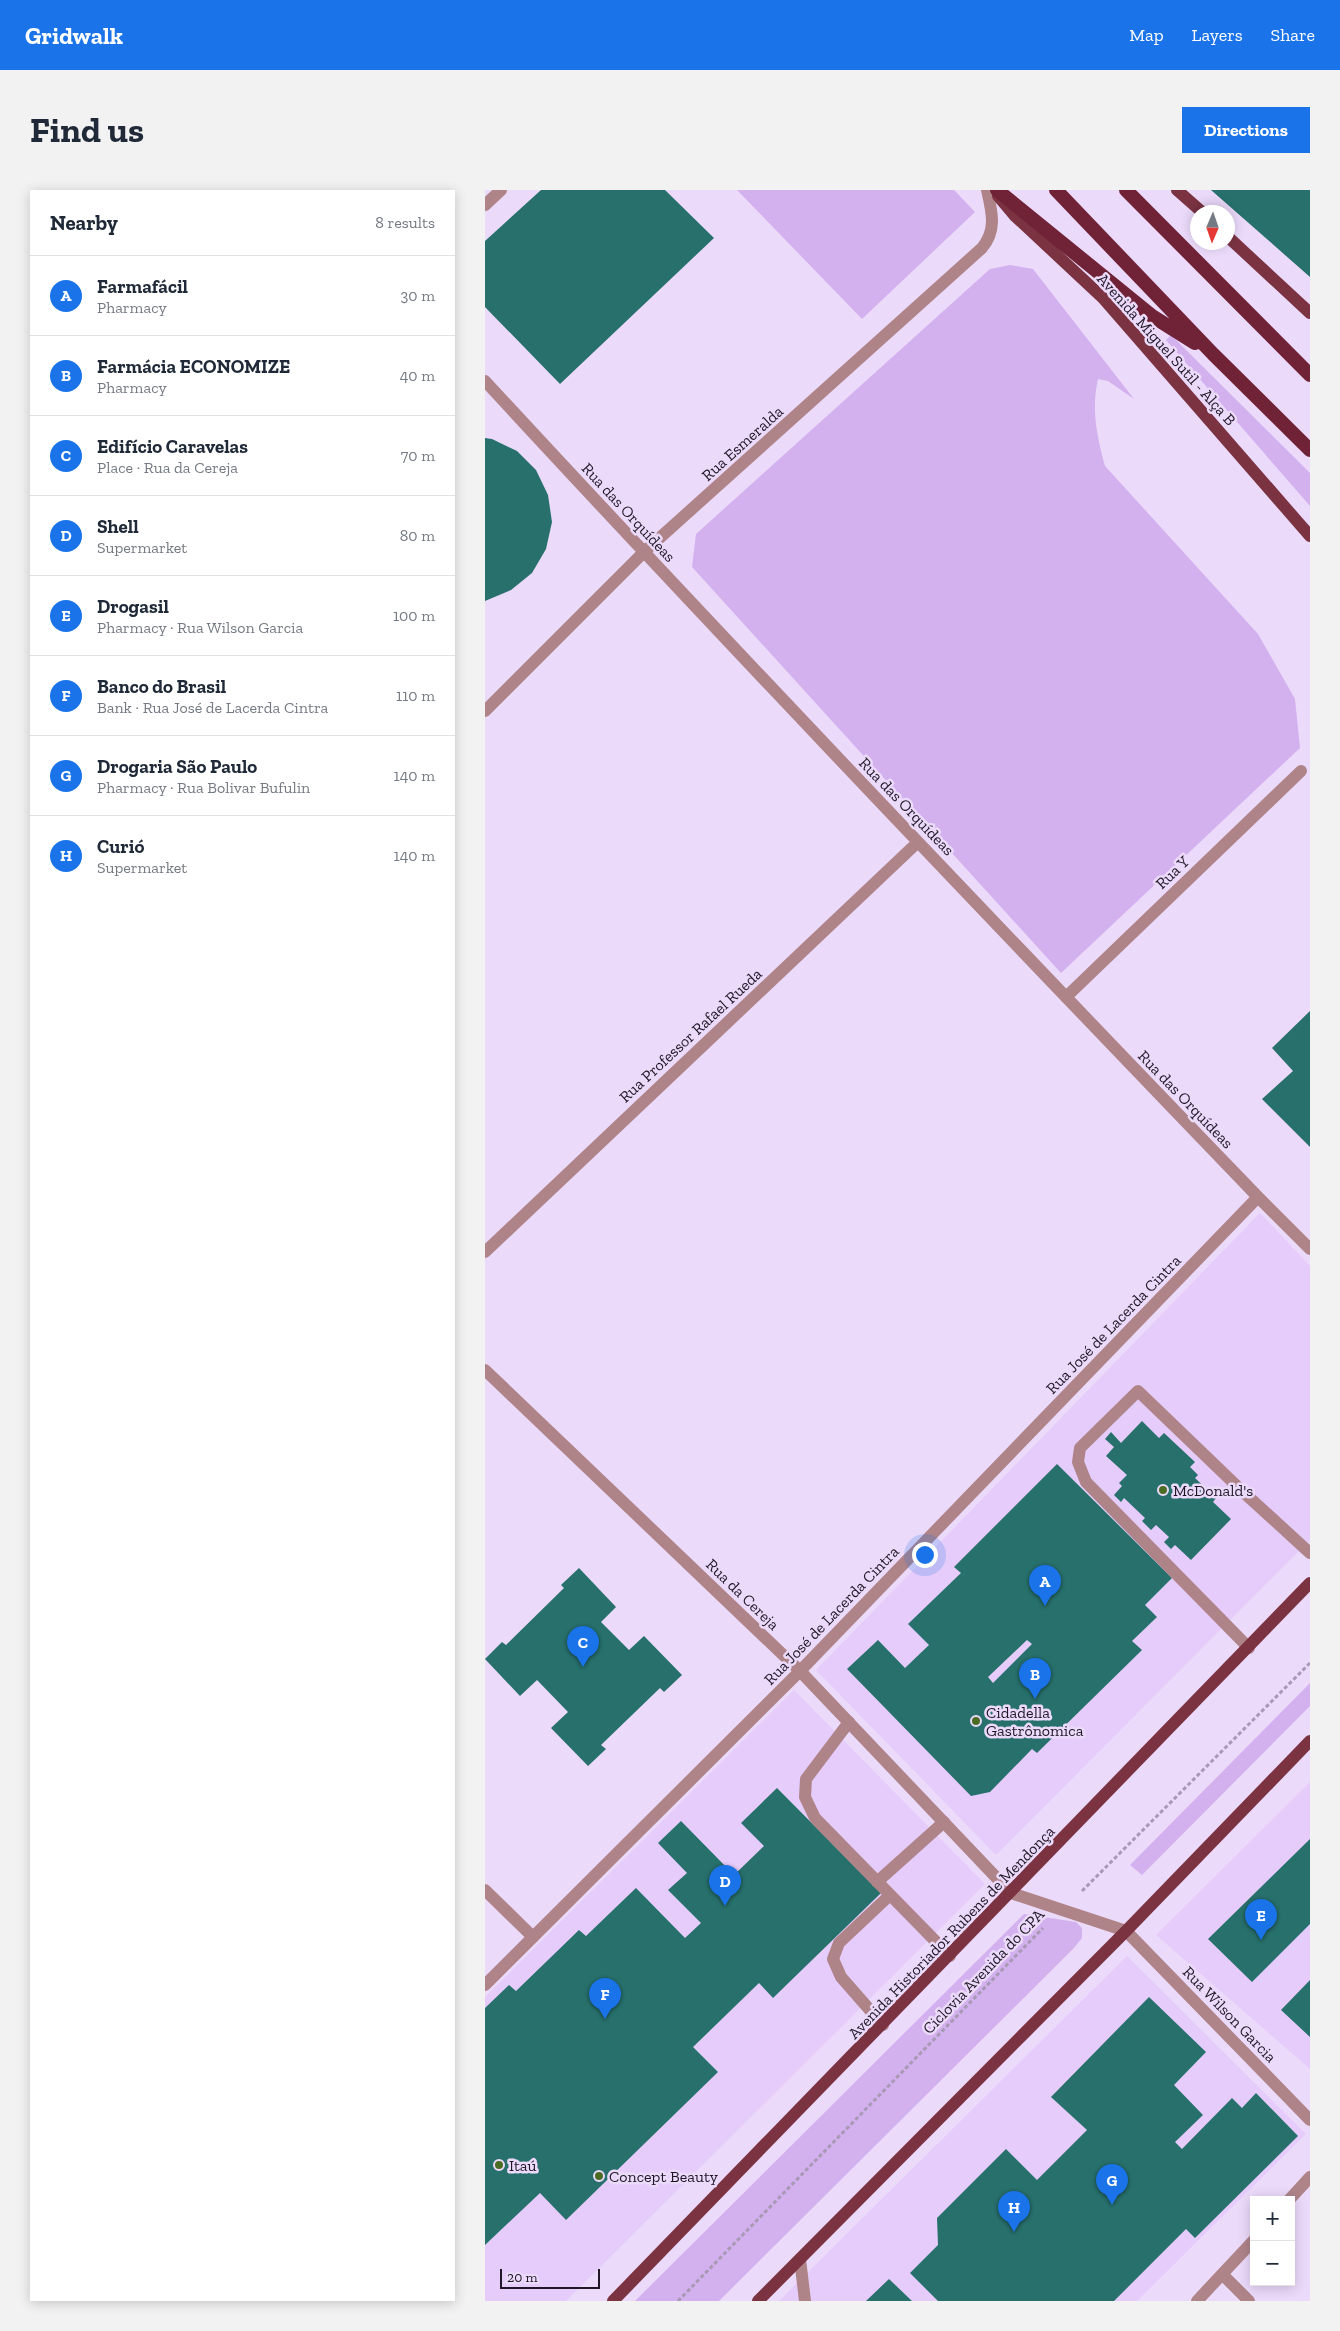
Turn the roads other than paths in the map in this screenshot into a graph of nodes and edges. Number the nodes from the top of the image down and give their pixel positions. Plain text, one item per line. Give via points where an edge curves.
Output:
1 (501, 190) edge
2 (987, 190) edge
3 (993, 190) edge
4 (997, 190) edge
5 (1055, 190) edge
6 (1126, 190) edge
7 (1177, 190) edge
8 (485, 205) edge
9 (1194, 205) edge
10 (1235, 243) edge
11 (1310, 313) edge
12 (1213, 354) junction
13 (1310, 375) edge
14 (485, 380) edge
15 (1310, 450) edge
16 (1310, 536) edge
17 (644, 552) junction
18 (485, 711) edge
19 (1301, 771) dead end
20 (918, 842) junction
21 (1066, 997) junction
22 (1258, 1198) junction
23 (1310, 1249) edge
24 (485, 1252) edge
25 (485, 1370) edge
26 (1310, 1553) edge
27 (1310, 1583) edge
28 (1249, 1648) junction
29 (801, 1671) junction
30 (849, 1722) junction
31 (1310, 1741) edge
32 (944, 1822) junction
33 (877, 1882) junction
34 (485, 1890) edge
35 (1011, 1893) junction
36 (890, 1895) junction
37 (1126, 1931) junction
38 (533, 1937) junction
39 (950, 1956) junction
40 (485, 1985) edge
41 (883, 2025) junction
42 (1310, 2120) edge
43 (1310, 2177) edge
44 (1293, 2196) edge
45 (1253, 2241) edge
46 (800, 2259) junction
47 (1223, 2275) junction
48 (613, 2301) edge
49 (758, 2301) edge
50 (805, 2301) edge
51 (1197, 2301) edge
52 (1249, 2301) edge

1 - 8 street
2 - 17 street, Rua Esmeralda via 993,220 991,233 982,248
3 - 16 main road, Avenida Miguel Sutil - Alça B via 1014,215 1103,298
4 - 12 highway via 1152,316
5 - 12 highway
6 - 13 highway
7 - 9 main road
10 - 11 main road
12 - 15 highway
14 - 17 street, Rua das Orquídeas
17 - 18 street, Rua Esmeralda
17 - 20 street, Rua das Orquídeas
19 - 21 street, Rua Y
20 - 21 street, Rua das Orquídeas
20 - 24 street, Rua Professor Rafael Rueda
21 - 22 street, Rua das Orquídeas
22 - 23 street, Rua das Orquídeas
22 - 29 street, Rua José de Lacerda Cintra
25 - 29 street, Rua da Cereja
26 - 28 street via 1138,1390 1081,1448 1078,1462 1086,1482
27 - 28 main road, Avenida Historiador Rubens de Mendonça
28 - 35 main road, Avenida Historiador Rubens de Mendonça
29 - 30 street, Rua da Cereja
29 - 38 street, Rua José de Lacerda Cintra
30 - 32 street, Rua da Cereja
30 - 33 street via 806,1779 805,1797 815,1818
31 - 37 main road
32 - 33 street
32 - 35 street, Rua da Cereja
33 - 36 street
34 - 38 street
35 - 37 street
35 - 39 main road, Avenida Historiador Rubens de Mendonça
36 - 39 street
36 - 41 street via 839,1943 833,1959 841,1977
37 - 42 street, Rua Wilson Garcia
37 - 46 main road
38 - 40 street, Rua José de Lacerda Cintra
39 - 41 main road, Avenida Historiador Rubens de Mendonça
41 - 48 main road, Avenida Historiador Rubens de Mendonça
43 - 44 street
45 - 47 street
46 - 49 main road
46 - 50 street
47 - 51 street
47 - 52 street

